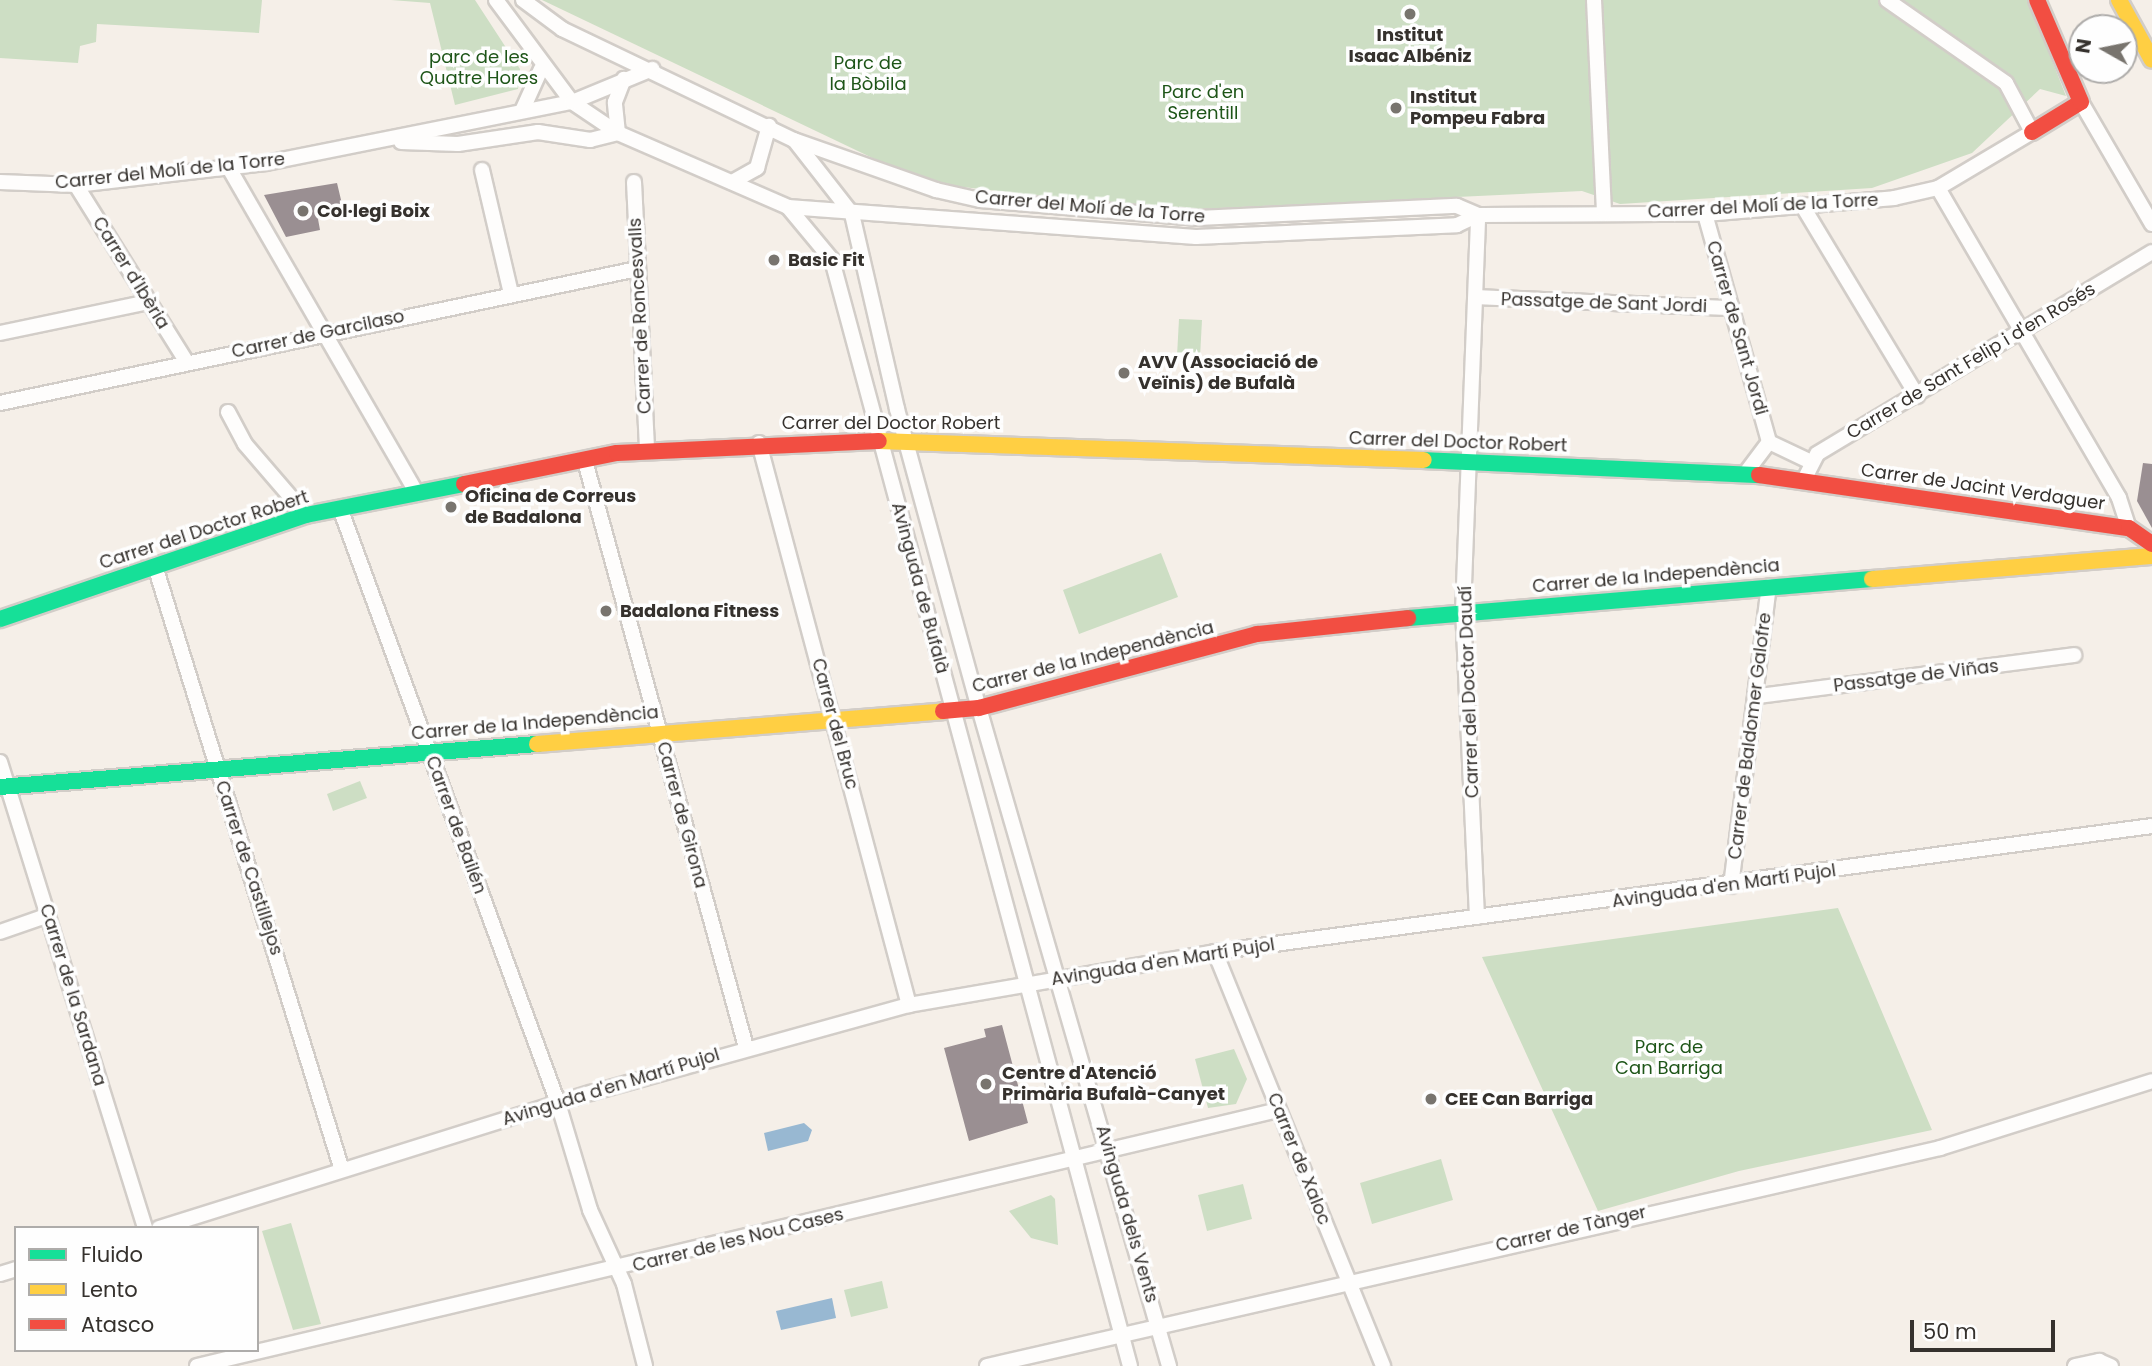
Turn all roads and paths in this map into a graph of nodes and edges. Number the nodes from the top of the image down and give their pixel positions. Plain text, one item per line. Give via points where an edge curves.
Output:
1 (496, 0) edge
2 (523, 0) edge
3 (1594, 0) edge
4 (1887, 0) edge
5 (2037, 0) edge
6 (2119, 0) edge
7 (2138, 54) edge
8 (2152, 60) edge
9 (541, 69) junction
10 (652, 69) junction
11 (2152, 73) edge
12 (624, 79) junction
13 (572, 102) junction
14 (2081, 102) junction
15 (522, 111) junction
16 (769, 126) junction
17 (2032, 132) junction
18 (618, 133) junction
19 (794, 140) junction
20 (382, 141) junction
21 (229, 168) junction
22 (482, 170) dead end
23 (0, 182) edge
24 (634, 182) dead end
25 (732, 182) junction
26 (76, 185) junction
27 (1938, 188) junction
28 (1802, 205) junction
29 (788, 207) junction
30 (852, 214) junction
31 (1604, 214) junction
32 (1705, 214) junction
33 (1478, 215) junction
34 (2152, 224) edge
35 (2152, 252) edge
36 (637, 269) junction
37 (511, 294) junction
38 (1476, 297) junction
39 (148, 302) junction
40 (1732, 308) junction
41 (2022, 331) junction
42 (0, 333) edge
43 (319, 333) junction
44 (186, 361) junction
45 (1917, 396) junction
46 (0, 403) edge
47 (228, 412) dead end
48 (906, 439) junction
49 (880, 440) junction
50 (1769, 442) junction
51 (760, 443) junction
52 (647, 449) junction
53 (585, 461) junction
54 (1473, 461) junction
55 (1809, 461) junction
56 (1746, 473) junction
57 (1804, 481) junction
58 (417, 494) junction
59 (340, 508) junction
60 (306, 515) junction
61 (2129, 527) junction
62 (2152, 544) edge
63 (2152, 556) edge
64 (155, 566) junction
65 (1769, 586) junction
66 (1463, 611) junction
67 (0, 619) edge
68 (2074, 655) dead end
69 (1759, 696) junction
70 (954, 708) junction
71 (979, 708) junction
72 (833, 716) junction
73 (659, 732) junction
74 (429, 750) junction
75 (0, 762) edge
76 (216, 770) junction
77 (4, 787) edge
78 (2152, 826) edge
79 (1731, 886) junction
80 (49, 915) junction
81 (1477, 917) junction
82 (0, 932) edge
83 (1214, 952) junction
84 (1030, 981) junction
85 (1061, 982) junction
86 (909, 1005) junction
87 (746, 1047) junction
88 (2152, 1081) edge
89 (558, 1103) junction
90 (1278, 1110) junction
91 (1108, 1150) junction
92 (1074, 1160) junction
93 (342, 1170) junction
94 (144, 1226) edge
95 (165, 1226) edge
96 (615, 1270) junction
97 (1349, 1281) junction
98 (1158, 1325) junction
99 (1121, 1335) junction
100 (258, 1352) edge
101 (259, 1352) edge
102 (197, 1366) edge
103 (645, 1366) edge
104 (987, 1366) edge
105 (1130, 1366) edge
106 (1169, 1366) edge
107 (1383, 1366) edge
108 (2075, 1366) edge
109 (2111, 1366) edge

1 - 9 street
2 - 10 street via 562,29
3 - 31 street
4 - 17 street via 2006,83
5 - 14 main road
6 - 8 main road
7 - 11 main road
9 - 13 street
9 - 15 street
10 - 12 street, Carrer del Molí de la Torre
10 - 16 street, Carrer del Molí de la Torre
12 - 13 street, Carrer del Molí de la Torre
12 - 18 street via 615,102
13 - 15 street, Carrer del Molí de la Torre
13 - 18 street, Carrer del Molí de la Torre
14 - 17 main road
14 - 34 street
15 - 20 street, Carrer del Molí de la Torre
16 - 19 street, Carrer del Molí de la Torre
16 - 25 street via 757,169
17 - 27 street, Carrer del Molí de la Torre
18 - 20 street, Carrer del Molí de la Torre via 590,140 538,132 458,144
18 - 25 street, Carrer del Molí de la Torre
19 - 30 street, Carrer del Molí de la Torre
19 - 33 street, Carrer del Molí de la Torre via 980,200 1198,218 1457,206
20 - 21 street, Carrer del Molí de la Torre
21 - 26 street, Carrer del Molí de la Torre
21 - 43 street
22 - 37 street
23 - 26 street, Carrer del Molí de la Torre
24 - 36 street, Carrer de Roncesvalls
25 - 29 street, Carrer del Molí de la Torre
26 - 39 street, Carrer d'Ibèria
27 - 28 street, Carrer del Molí de la Torre
27 - 41 street
28 - 32 street, Carrer del Molí de la Torre
28 - 45 street
29 - 30 street, Carrer del Molí de la Torre
29 - 49 street, Avinguda de Bufalà via 832,260
30 - 33 street, Carrer del Molí de la Torre via 1196,237 1457,225
30 - 48 street, Avinguda de Bufalà
31 - 32 street, Carrer del Molí de la Torre
31 - 33 street, Carrer del Molí de la Torre
32 - 40 street, Carrer de Sant Jordi
33 - 38 street, Carrer del Doctor Daudí
35 - 41 street, Carrer de Sant Felip i d'en Rosés
36 - 37 street, Carrer de Garcilaso
36 - 52 street, Carrer de Roncesvalls
37 - 43 street, Carrer de Garcilaso
38 - 40 street, Passatge de Sant Jordi
38 - 54 street, Carrer del Doctor Daudí
39 - 42 street
39 - 44 street, Carrer d'Ibèria
40 - 50 street, Carrer de Sant Jordi
41 - 45 street, Carrer de Sant Felip i d'en Rosés
41 - 61 street via 2119,498
43 - 44 street, Carrer de Garcilaso
43 - 58 street
44 - 46 street, Carrer de Garcilaso
45 - 55 street, Carrer de Sant Felip i d'en Rosés
47 - 60 street via 245,444
48 - 49 main road, Carrer del Doctor Robert
48 - 54 main road, Carrer del Doctor Robert
48 - 71 street, Avinguda de Bufalà
49 - 51 main road, Carrer del Doctor Robert
49 - 70 street, Avinguda de Bufalà
50 - 55 street
50 - 56 street
51 - 52 main road, Carrer del Doctor Robert
51 - 72 street, Carrer del Bruc
52 - 53 main road, Carrer del Doctor Robert
53 - 58 main road, Carrer del Doctor Robert
53 - 73 street, Carrer de Girona
54 - 56 main road, Carrer del Doctor Robert
54 - 66 street, Carrer del Doctor Daudí
55 - 57 street
56 - 57 main road, Carrer del Doctor Robert
57 - 61 main road, Carrer de Jacint Verdaguer
58 - 59 main road, Carrer del Doctor Robert
59 - 60 main road, Carrer del Doctor Robert
59 - 74 street, Carrer de Bailén
60 - 64 main road, Carrer del Doctor Robert
61 - 62 main road, Carrer de Jacint Verdaguer
63 - 65 main road, Carrer de la Independència
64 - 67 main road, Carrer del Doctor Robert
64 - 76 street, Carrer de Castillejos
65 - 66 main road, Carrer de la Independència
65 - 69 street, Carrer de Baldomer Galofre
66 - 71 main road, Carrer de la Independència via 1257,634
66 - 81 street, Carrer del Doctor Daudí
68 - 69 street, Passatge de Viñas
69 - 79 street, Carrer de Baldomer Galofre
70 - 71 main road, Carrer de la Independència
70 - 72 main road, Carrer de la Independència
70 - 84 street, Avinguda de Bufalà
71 - 85 street, Avinguda de Bufalà
72 - 73 main road, Carrer de la Independència
72 - 86 street, Carrer del Bruc
73 - 74 main road, Carrer de la Independència
73 - 87 street, Carrer de Girona
74 - 76 main road, Carrer de la Independència
74 - 89 street, Carrer de Bailén
75 - 77 street, Carrer de la Sardana
76 - 77 main road, Carrer de la Independència
76 - 93 street, Carrer de Castillejos
77 - 80 street, Carrer de la Sardana
78 - 79 street, Avinguda d'en Martí Pujol
79 - 81 street, Avinguda d'en Martí Pujol
80 - 82 street
80 - 94 street, Carrer de la Sardana
81 - 83 street, Avinguda d'en Martí Pujol
83 - 85 street, Avinguda d'en Martí Pujol
83 - 90 street, Carrer de Xaloc
84 - 85 street, Avinguda d'en Martí Pujol
84 - 86 street, Avinguda d'en Martí Pujol
84 - 92 street, Avinguda dels Vents
85 - 91 street, Avinguda dels Vents
86 - 87 street, Avinguda d'en Martí Pujol
87 - 89 street, Avinguda d'en Martí Pujol
88 - 97 street, Carrer de Tànger via 1940,1148
89 - 93 street, Avinguda d'en Martí Pujol
89 - 96 street, Carrer de Bailén
90 - 91 street, Carrer de les Nou Cases
90 - 97 street, Carrer de Xaloc
91 - 92 street, Carrer de les Nou Cases
91 - 98 street, Avinguda dels Vents
92 - 96 street, Carrer de les Nou Cases
92 - 99 street, Avinguda dels Vents
93 - 95 street, Avinguda d'en Martí Pujol
96 - 101 street, Carrer de les Nou Cases
96 - 103 street, Carrer de Bailén
97 - 98 street, Carrer de Tànger
97 - 107 street, Carrer de Xaloc
98 - 99 street, Carrer de Tànger
98 - 106 street, Avinguda dels Vents
99 - 104 street, Carrer de Tànger
99 - 105 street, Avinguda dels Vents
100 - 102 street, Carrer de les Nou Cases
108 - 109 street via 2099,1361

